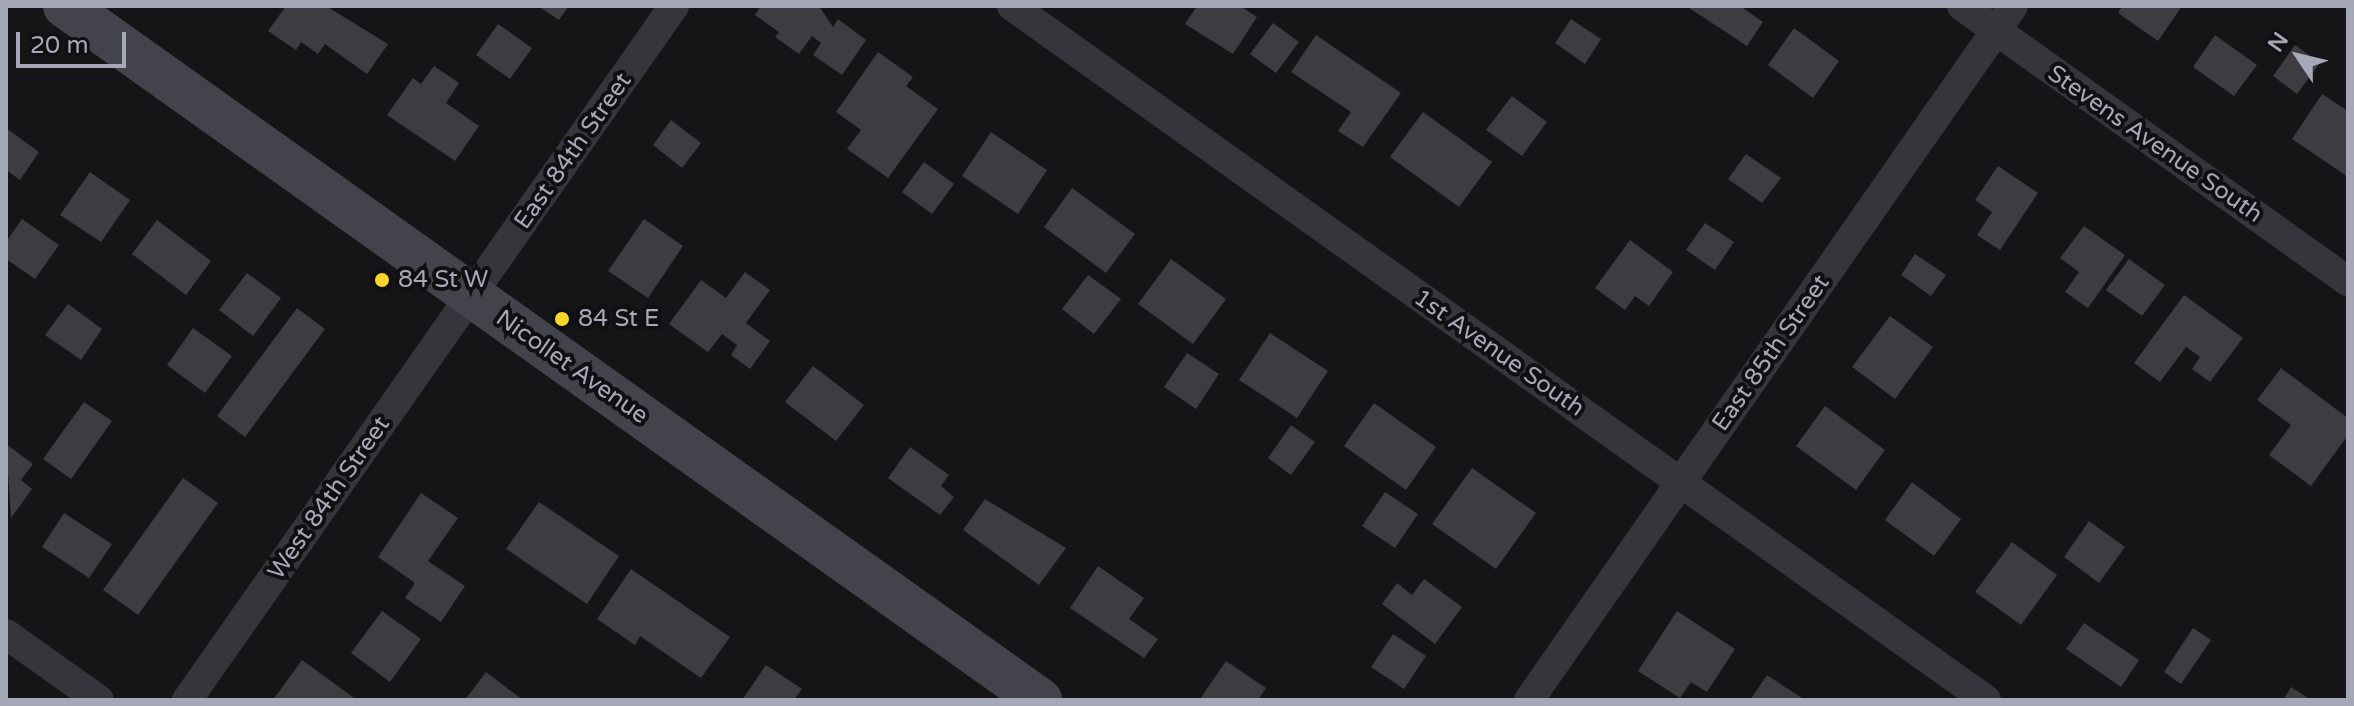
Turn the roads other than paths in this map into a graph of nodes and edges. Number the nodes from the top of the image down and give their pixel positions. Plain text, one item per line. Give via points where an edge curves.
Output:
1 (65, 6) edge
2 (674, 6) edge
3 (1012, 6) edge
4 (1962, 6) edge
5 (2004, 18) edge
6 (2348, 281) edge
7 (471, 296) junction
8 (1681, 482) junction
9 (6, 634) edge
10 (99, 700) edge
11 (187, 700) edge
12 (1040, 700) edge
13 (1529, 700) edge
14 (1986, 700) edge

1 - 7 main road, Nicollet Avenue
2 - 7 street, East 84th Street
3 - 8 street, 1st Avenue South
4 - 5 street, Stevens Avenue South
5 - 6 street, Stevens Avenue South
5 - 8 street, East 85th Street
7 - 11 street, West 84th Street
7 - 12 main road, Nicollet Avenue
8 - 13 street, East 85th Street
8 - 14 street, 1st Avenue South
9 - 10 street

